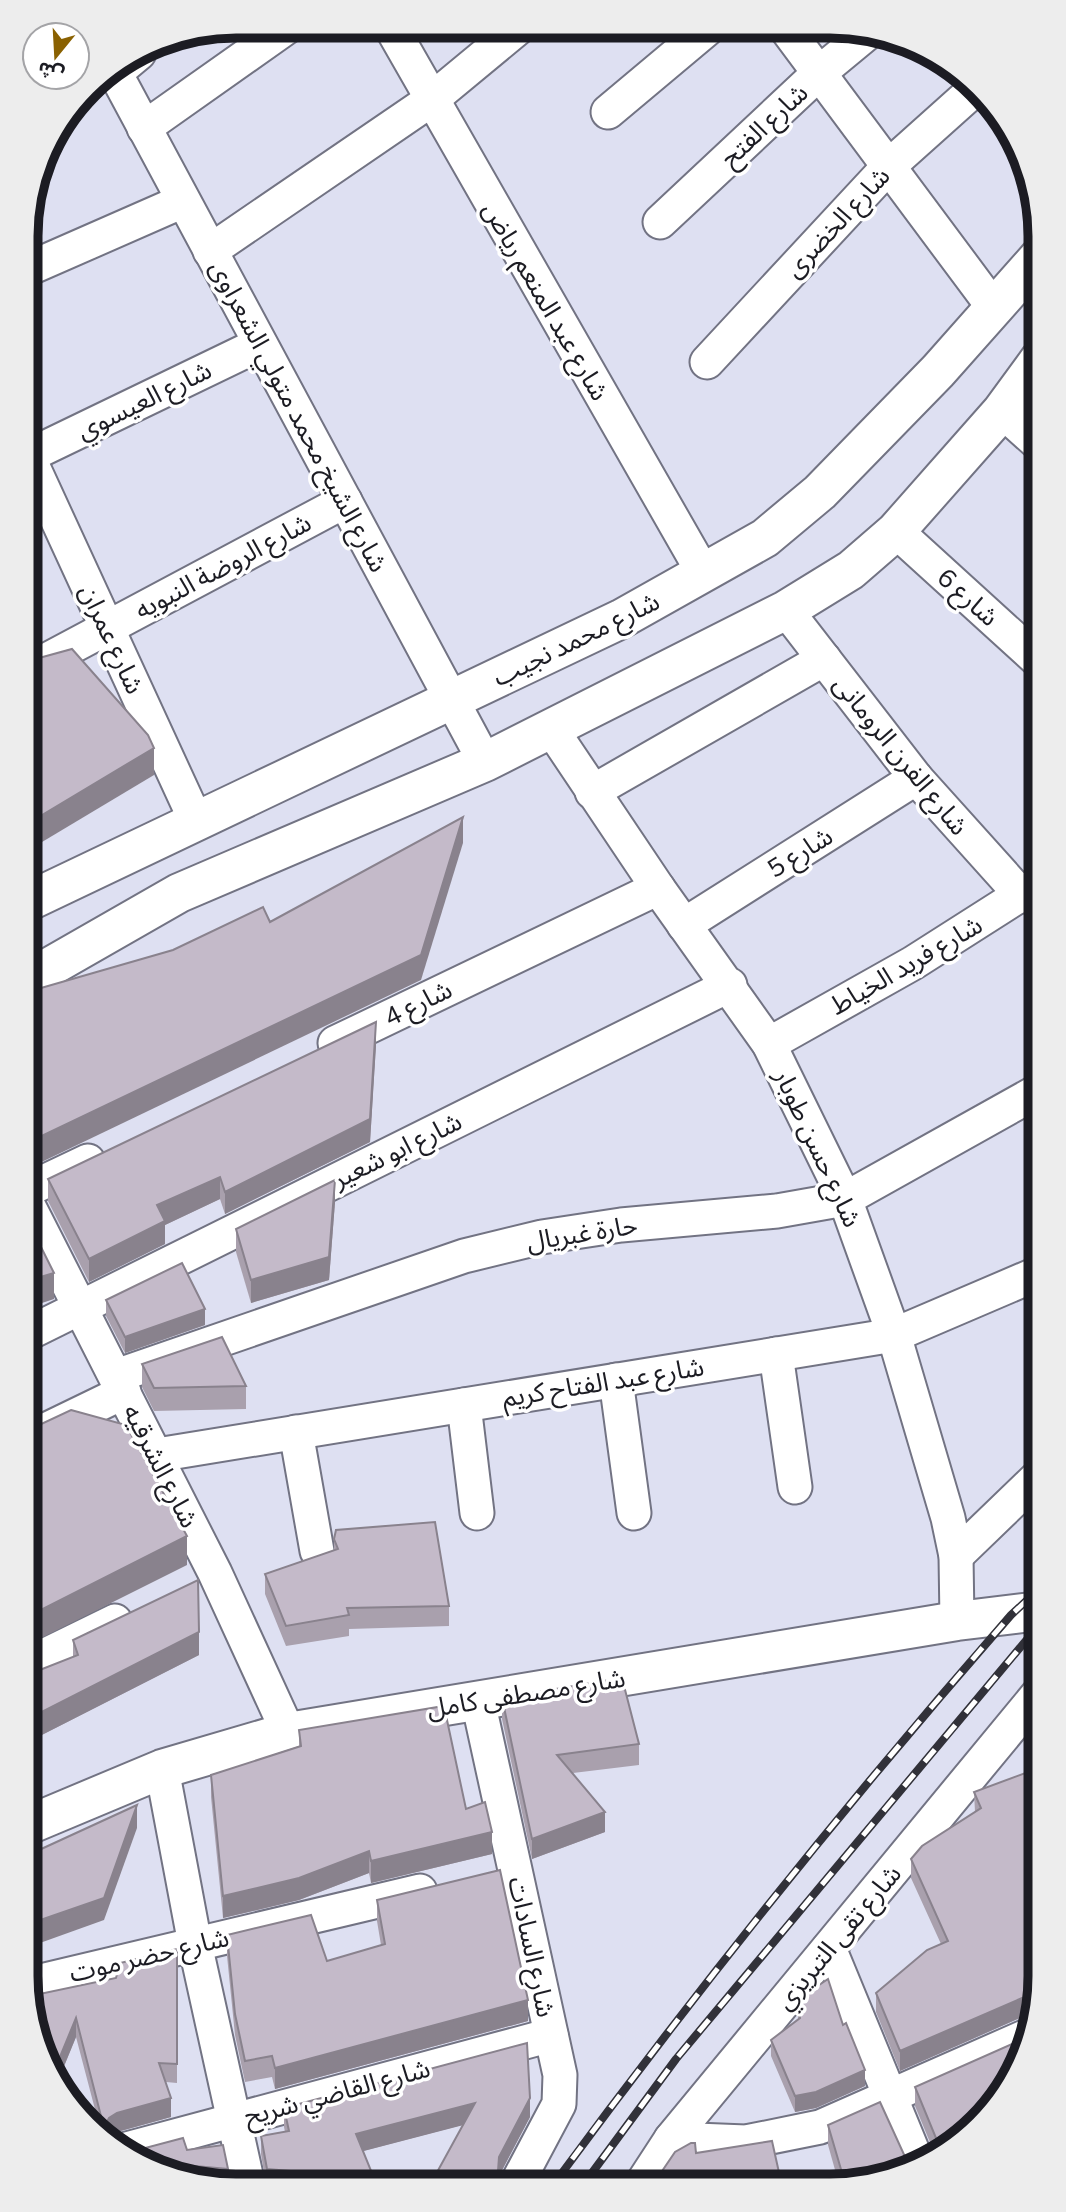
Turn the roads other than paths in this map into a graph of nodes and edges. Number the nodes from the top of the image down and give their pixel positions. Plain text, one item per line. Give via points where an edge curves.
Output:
1 (697, 38) edge
2 (793, 38) edge
3 (269, 39) edge
4 (397, 39) edge
5 (505, 39) edge
6 (858, 41) edge
7 (125, 73) edge
8 (819, 73) junction
9 (968, 96) edge
10 (431, 100) junction
11 (608, 112) dead end
12 (144, 128) junction
13 (889, 166) junction
14 (183, 201) junction
15 (660, 222) dead end
16 (210, 251) junction
17 (39, 264) edge
18 (1028, 270) edge
19 (994, 308) junction
20 (260, 344) junction
21 (707, 362) dead end
22 (1028, 376) edge
23 (1002, 411) junction
24 (1028, 434) edge
25 (39, 451) edge
26 (39, 479) edge
27 (345, 501) junction
28 (896, 531) junction
29 (704, 574) junction
30 (786, 610) junction
31 (107, 627) junction
32 (1028, 651) edge
33 (824, 659) junction
34 (39, 664) edge
35 (452, 700) junction
36 (552, 730) junction
37 (485, 762) junction
38 (916, 778) junction
39 (592, 792) junction
40 (196, 821) junction
41 (1028, 887) edge
42 (658, 888) junction
43 (1028, 890) edge
44 (39, 896) edge
45 (684, 925) junction
46 (39, 973) edge
47 (730, 985) junction
48 (769, 1044) junction
49 (305, 1058) edge
50 (1028, 1097) edge
51 (115, 1148) edge
52 (38, 1185) edge
53 (845, 1199) junction
54 (38, 1225) edge
55 (1027, 1278) edge
56 (82, 1307) junction
57 (38, 1328) edge
58 (894, 1335) junction
59 (776, 1354) junction
60 (616, 1380) junction
61 (120, 1384) junction
62 (464, 1405) junction
63 (38, 1432) edge
64 (296, 1432) junction
65 (157, 1455) junction
66 (795, 1486) dead end
67 (1027, 1487) edge
68 (477, 1513) dead end
69 (634, 1513) dead end
70 (317, 1551) dead end
71 (956, 1556) junction
72 (139, 1609) edge
73 (1027, 1612) edge
74 (957, 1621) junction
75 (38, 1659) edge
76 (478, 1701) junction
77 (1027, 1707) edge
78 (288, 1732) junction
79 (162, 1769) junction
80 (38, 1821) edge
81 (449, 1884) edge
82 (195, 1944) junction
83 (829, 1948) junction
84 (38, 1982) edge
85 (551, 2035) junction
86 (1014, 2047) edge
87 (890, 2095) junction
88 (232, 2121) junction
89 (671, 2139) junction
90 (137, 2146) edge
91 (914, 2154) edge
92 (245, 2174) edge
93 (522, 2174) edge
94 (648, 2174) edge

1 - 11 street
2 - 8 street
3 - 12 street
4 - 10 street, شارع عبد المنعم رياض
5 - 10 street
6 - 8 street, شارع الفتح
7 - 12 street, شارع الشيخ محمد متولي الشعراوى
8 - 13 street
8 - 15 street, شارع الفتح
9 - 13 street, شارع الخضرى
10 - 16 street
10 - 29 street, شارع عبد المنعم رياض
12 - 14 street, شارع الشيخ محمد متولي الشعراوى
13 - 19 street
13 - 21 street, شارع الخضرى
14 - 16 street, شارع الشيخ محمد متولي الشعراوى
14 - 17 street
16 - 20 street, شارع الشيخ محمد متولي الشعراوى
18 - 19 main road, شارع محمد نجيب
19 - 29 main road, شارع محمد نجيب via 820,492 765,538
20 - 25 street, شارع العيسوي
20 - 27 street, شارع الشيخ محمد متولي الشعراوى
22 - 23 main road
23 - 24 street
23 - 28 main road
26 - 31 street, شارع عمران
27 - 31 street, شارع الروضة النبويه
27 - 35 street, شارع الشيخ محمد متولي الشعراوى
28 - 30 main road via 851,570
28 - 32 street, شارع 6
29 - 35 main road, شارع محمد نجيب
30 - 33 street, شارع الفرن الرومانى
30 - 36 main road
31 - 34 street, شارع الروضة النبويه
31 - 40 street, شارع عمران
33 - 38 street, شارع الفرن الرومانى
33 - 39 street
35 - 37 street, شارع الشيخ محمد متولي الشعراوى
35 - 40 main road, شارع محمد نجيب
36 - 37 main road
36 - 39 street, شارع حسن طوبار
37 - 46 main road via 179,893
38 - 41 street, شارع الفرن الرومانى
38 - 45 street, شارع 5
39 - 42 street, شارع حسن طوبار
40 - 44 main road, شارع محمد نجيب
42 - 45 street, شارع حسن طوبار
42 - 49 street, شارع 4
43 - 48 street, شارع فريد الخياط
45 - 47 street, شارع حسن طوبار
47 - 48 street, شارع حسن طوبار
47 - 56 street, شارع ابو شعير
48 - 53 street, شارع حسن طوبار
50 - 53 street, حارة غبريال
51 - 52 street
53 - 58 street, شارع حسن طوبار
53 - 61 street, حارة غبريال via 777,1211 621,1225 542,1237 464,1256
54 - 56 street, شارع الشرقيه
55 - 58 street, شارع عبد الفتاح كريم
56 - 57 street, شارع ابو شعير
56 - 61 street, شارع الشرقيه
58 - 59 street, شارع عبد الفتاح كريم
58 - 71 street, شارع حسن طوبار
59 - 60 street, شارع عبد الفتاح كريم
59 - 66 street
60 - 62 street, شارع عبد الفتاح كريم
60 - 69 street
61 - 63 street, حارة غبريال
61 - 65 street, شارع الشرقيه
62 - 64 street, شارع عبد الفتاح كريم
62 - 68 street
64 - 65 street, شارع عبد الفتاح كريم
64 - 70 street
65 - 78 street, شارع الشرقيه via 202,1579
67 - 71 street
71 - 74 street, شارع حسن طوبار
72 - 75 street
73 - 74 main road, شارع مصطفى كامل
74 - 76 main road, شارع مصطفى كامل
76 - 78 main road, شارع مصطفى كامل
76 - 85 street, شارع السادات via 502,1871
77 - 83 street, شارع تقى التبريزي
78 - 79 main road, شارع مصطفى كامل
79 - 80 main road, شارع مصطفى كامل
79 - 82 street
81 - 82 street, شارع حضر موت
82 - 84 street, شارع حضر موت
82 - 88 street
83 - 87 street
83 - 89 street, شارع تقى التبريزي
85 - 88 street, شارع القاضي شريح
85 - 93 street, شارع السادات via 560,2074 559,2104
86 - 87 street
87 - 89 street via 821,2127 746,2142
87 - 91 street
88 - 90 street, شارع القاضي شريح
88 - 92 street
89 - 94 street, شارع تقى التبريزي

